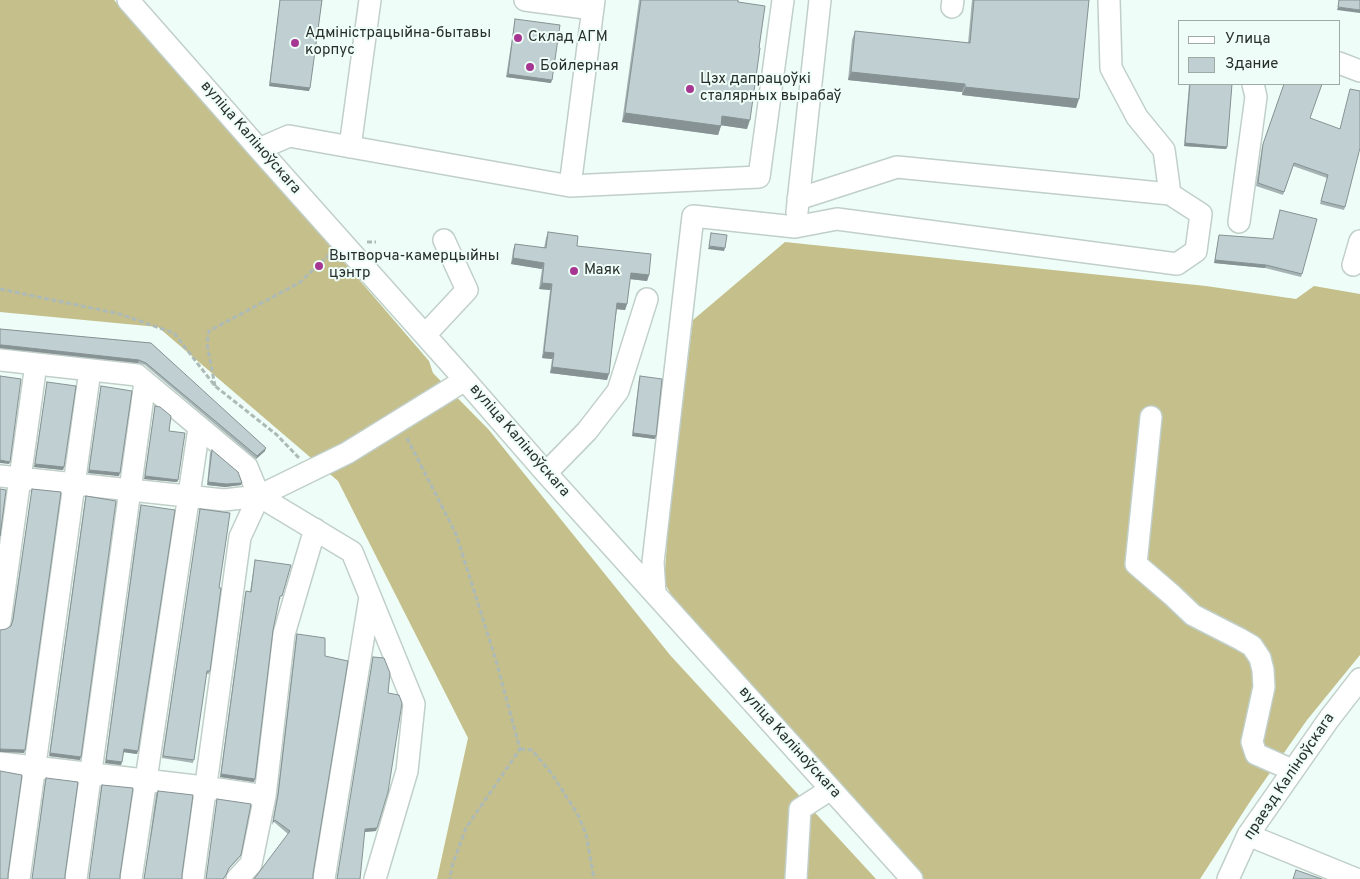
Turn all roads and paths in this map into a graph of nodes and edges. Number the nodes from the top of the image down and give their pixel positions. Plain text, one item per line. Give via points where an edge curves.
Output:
1 (128, 0) edge
2 (370, 0) edge
3 (525, 0) edge
4 (784, 0) edge
5 (820, 0) edge
6 (1108, 0) edge
7 (593, 4) edge
8 (1340, 63) edge
9 (1360, 71) edge
10 (1256, 88) edge
11 (350, 147) junction
12 (258, 149) junction
13 (570, 186) junction
14 (1170, 194) junction
15 (798, 199) junction
16 (1239, 222) dead end
17 (795, 227) junction
18 (444, 240) dead end
19 (1360, 240) edge
20 (342, 242) junction
21 (376, 242) dead end
22 (1353, 265) dead end
23 (0, 289) edge
24 (647, 299) dead end
25 (425, 335) junction
26 (0, 360) edge
27 (36, 364) junction
28 (90, 370) junction
29 (465, 380) junction
30 (145, 382) junction
31 (215, 386) junction
32 (1151, 418) dead end
33 (398, 422) junction
34 (199, 428) junction
35 (311, 470) junction
36 (546, 473) junction
37 (10, 477) edge
38 (74, 484) junction
39 (130, 490) junction
40 (188, 496) junction
41 (259, 496) junction
42 (315, 529) junction
43 (655, 593) junction
44 (370, 597) junction
45 (0, 621) edge
46 (1360, 679) edge
47 (520, 749) junction
48 (0, 764) edge
49 (35, 768) junction
50 (1292, 770) junction
51 (90, 774) junction
52 (146, 780) junction
53 (204, 788) junction
54 (831, 790) junction
55 (265, 796) junction
56 (1248, 835) junction
57 (19, 879) edge
58 (76, 879) edge
59 (132, 879) edge
60 (193, 879) edge
61 (237, 879) edge
62 (324, 879) edge
63 (375, 879) edge
64 (450, 879) edge
65 (594, 879) edge
66 (796, 879) edge
67 (912, 879) edge
68 (1228, 879) edge
69 (1356, 879) edge

1 - 12 street, вуліца Каліноўскага
2 - 11 street
3 - 7 street
4 - 13 street via 759,177
5 - 15 street
6 - 14 street via 1111,68 1137,116 1164,150
7 - 13 street
8 - 9 street
10 - 16 street
11 - 12 street via 289,136
11 - 13 street
12 - 20 street, вуліца Каліноўскага
14 - 15 street via 897,167
14 - 17 street via 1201,214 1196,251 1177,264 837,219
15 - 17 street
17 - 43 street via 693,216 653,562
18 - 25 street via 467,290
19 - 22 street
20 - 21 path
20 - 25 street, вуліца Каліноўскага
20 - 31 path via 299,283 209,331 207,344
23 - 31 path via 120,314 174,333
24 - 36 street via 618,391 587,431
25 - 29 street, вуліца Каліноўскага
26 - 27 street
27 - 28 street
27 - 37 street
28 - 30 street via 137,375
28 - 38 street
29 - 33 street
29 - 36 street, вуліца Каліноўскага
30 - 34 street
30 - 39 street
31 - 35 path via 277,435
32 - 50 street via 1136,564 1193,616 1252,646 1260,658 1264,687 1252,742 1256,754
33 - 35 street via 347,453
33 - 47 path via 456,534
34 - 40 street
34 - 41 street via 247,467
35 - 41 street
36 - 43 street, вуліца Каліноўскага
37 - 38 street
37 - 45 street
38 - 39 street
38 - 49 street
39 - 40 street
39 - 51 street
40 - 41 street via 224,500
40 - 52 street
41 - 42 street
41 - 53 street via 240,537
42 - 44 street via 352,552
42 - 55 street via 284,634
43 - 54 street, вуліца Каліноўскага
44 - 62 street
44 - 63 street via 414,704 407,771
46 - 50 street, праезд Каліноўскага
47 - 64 path via 466,828
47 - 65 path via 532,750 578,815 586,834
48 - 49 street
49 - 51 street
49 - 57 street
50 - 56 street, праезд Каліноўскага
51 - 52 street
51 - 58 street
52 - 53 street
52 - 59 street
53 - 55 street
53 - 60 street
54 - 66 street via 800,809
54 - 67 street, вуліца Каліноўскага
55 - 61 street via 251,864
56 - 68 street, праезд Каліноўскага
56 - 69 street

